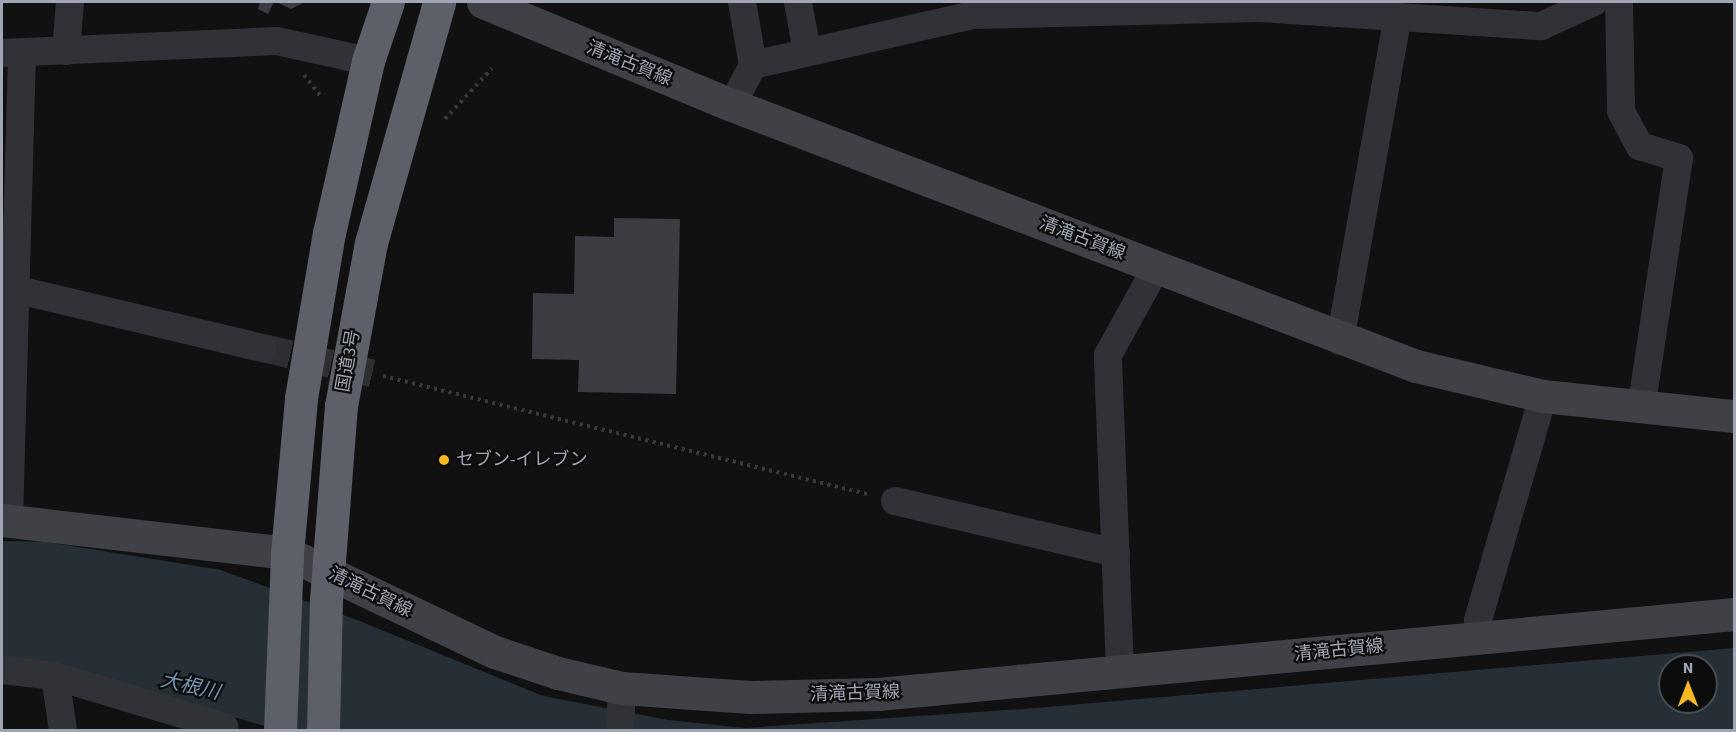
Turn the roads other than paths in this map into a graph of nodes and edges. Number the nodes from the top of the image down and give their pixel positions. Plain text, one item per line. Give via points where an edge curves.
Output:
1 (70, 2) edge
2 (388, 2) edge
3 (440, 2) edge
4 (483, 2) edge
5 (742, 2) edge
6 (798, 2) edge
7 (1594, 2) edge
8 (1619, 2) edge
9 (973, 8) edge
10 (1398, 17) junction
11 (66, 51) junction
12 (807, 52) junction
13 (12, 53) edge
14 (368, 61) junction
15 (753, 65) junction
16 (732, 105) junction
17 (1156, 268) junction
18 (10, 286) edge
19 (1340, 341) junction
20 (263, 348) tunnel mouth
21 (1543, 396) junction
22 (1641, 409) junction
23 (1734, 416) edge
24 (896, 501) road end
25 (5, 520) edge
26 (287, 553) junction
27 (1116, 553) junction
28 (327, 586) junction
29 (1734, 614) edge
30 (1479, 637) junction
31 (2, 670) edge
32 (1120, 672) junction
33 (55, 676) junction
34 (622, 695) junction
35 (225, 727) dead end
36 (63, 730) edge
37 (280, 730) edge
38 (323, 730) edge
39 (620, 730) edge

1 - 11 street
2 - 14 highway
3 - 28 highway, 国道3号 via 371,243 341,406
4 - 16 main road, 清滝古賀線
5 - 15 street
6 - 12 street
7 - 10 street via 1541,26
8 - 22 street via 1621,111 1640,146 1679,158
9 - 10 street via 1259,8
9 - 12 street
10 - 19 street
11 - 13 street
11 - 14 street via 277,41
12 - 15 street
13 - 18 street
14 - 26 highway via 329,233 302,398
15 - 16 street
16 - 17 main road, 清滝古賀線
17 - 19 main road, 清滝古賀線
17 - 27 street via 1108,355
18 - 20 street
18 - 25 street
19 - 21 main road, 清滝古賀線 via 1486,386
21 - 22 main road, 清滝古賀線
21 - 30 street via 1478,620
22 - 23 main road, 清滝古賀線
24 - 27 street
25 - 26 main road, 清滝古賀線
26 - 28 main road, 清滝古賀線
26 - 37 highway
27 - 32 street
28 - 34 main road, 清滝古賀線 via 495,652
28 - 38 highway, 国道3号
29 - 30 main road, 清滝古賀線
30 - 32 main road, 清滝古賀線
31 - 33 street
32 - 34 main road, 清滝古賀線 via 878,694
33 - 35 street
33 - 36 street
34 - 39 street

